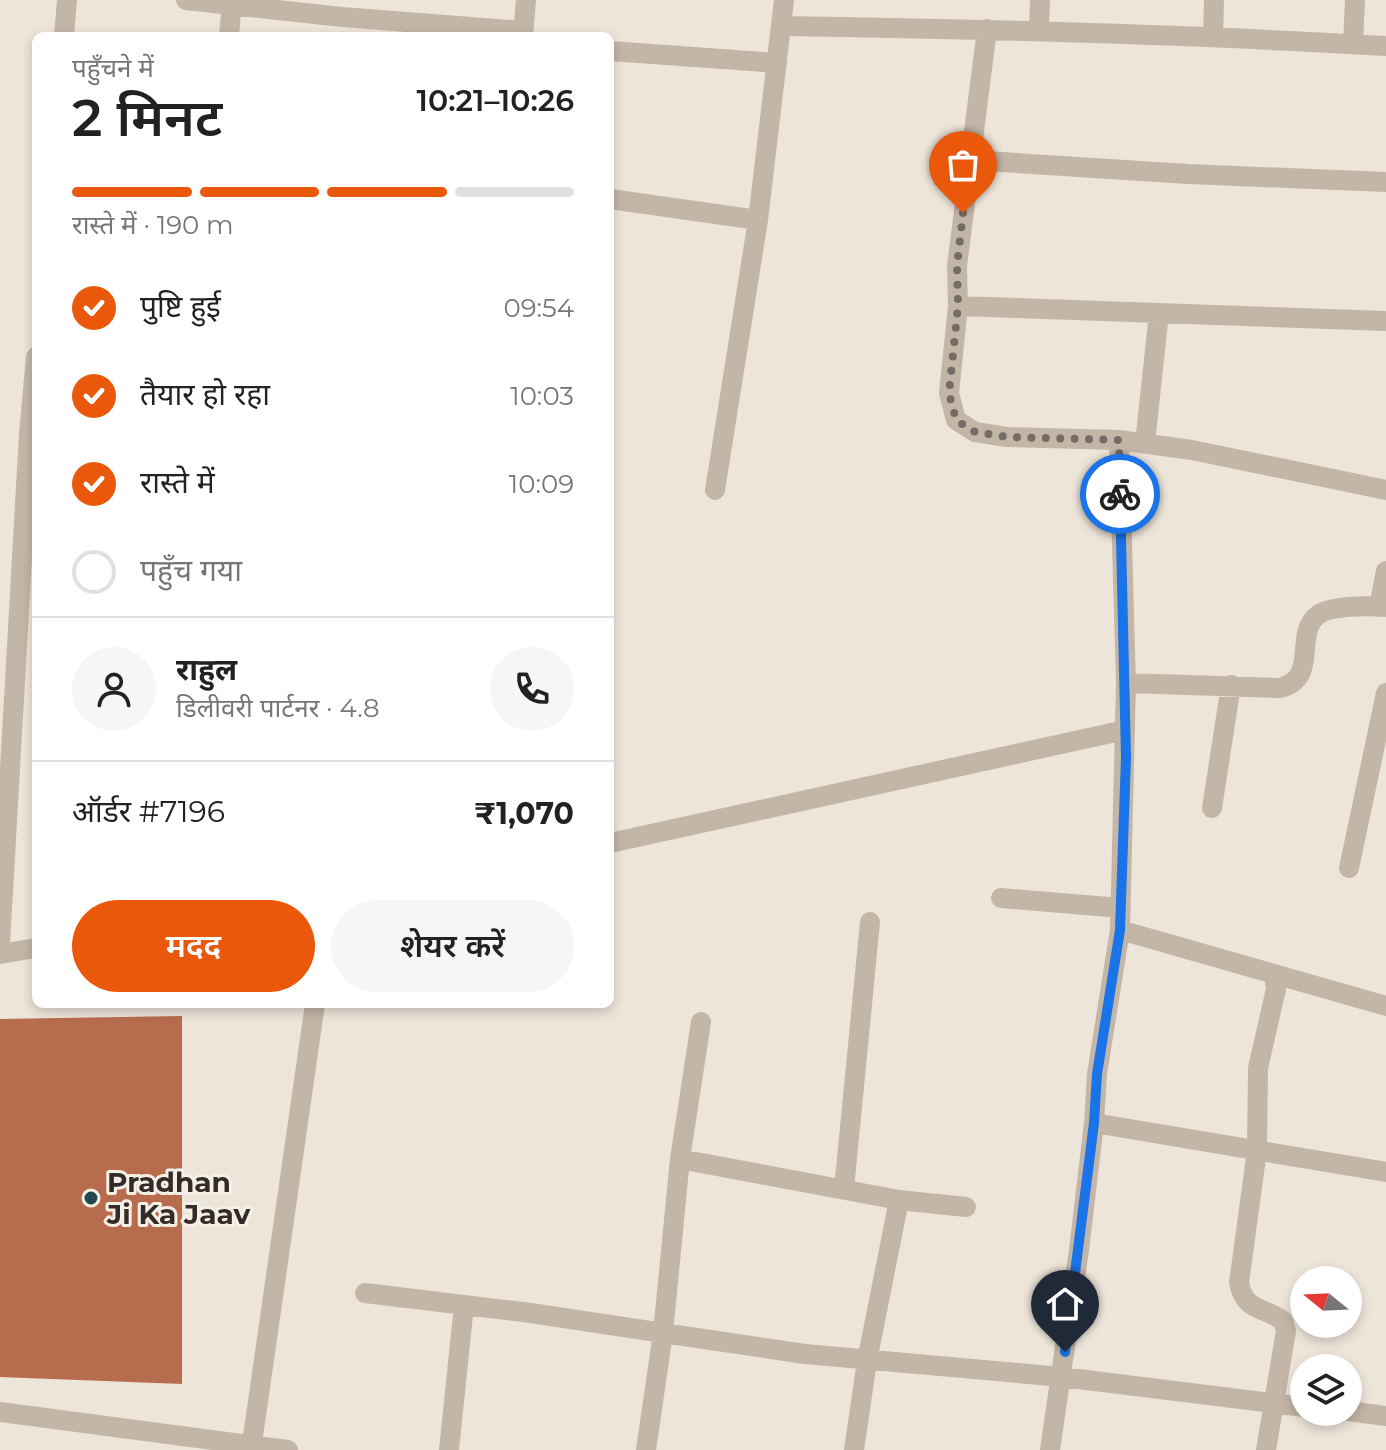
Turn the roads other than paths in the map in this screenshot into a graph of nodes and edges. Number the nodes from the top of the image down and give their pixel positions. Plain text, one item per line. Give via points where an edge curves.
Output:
1 (67, 0) edge
2 (186, 0) edge
3 (526, 0) edge
4 (784, 0) edge
5 (1040, 0) edge
6 (1214, 0) edge
7 (1355, 0) edge
8 (232, 3) edge
9 (781, 26) junction
10 (987, 29) junction
11 (1039, 30) junction
12 (64, 32) edge
13 (229, 32) edge
14 (512, 32) edge
15 (523, 32) edge
16 (1213, 36) junction
17 (1353, 44) junction
18 (1386, 46) edge
19 (614, 51) edge
20 (777, 63) junction
21 (970, 160) junction
22 (1386, 182) edge
23 (614, 200) edge
24 (758, 220) junction
25 (958, 306) junction
26 (1159, 313) junction
27 (1386, 321) edge
28 (32, 401) edge
29 (1119, 440) junction
30 (1145, 443) junction
31 (715, 490) dead end
32 (1386, 490) edge
33 (1386, 571) edge
34 (1382, 607) edge
35 (1126, 683) junction
36 (1231, 685) junction
37 (1386, 693) edge
38 (1125, 730) junction
39 (1212, 808) dead end
40 (614, 842) edge
41 (1349, 868) dead end
42 (1001, 898) dead end
43 (1121, 908) junction
44 (870, 922) dead end
45 (1120, 930) junction
46 (0, 945) edge
47 (32, 949) edge
48 (0, 954) edge
49 (1274, 974) junction
50 (1386, 1006) edge
51 (314, 1008) edge
52 (701, 1022) dead end
53 (1094, 1123) junction
54 (1257, 1150) junction
55 (680, 1159) junction
56 (1386, 1172) edge
57 (844, 1189) junction
58 (899, 1200) junction
59 (966, 1207) dead end
60 (365, 1293) dead end
61 (464, 1305) junction
62 (663, 1333) junction
63 (867, 1361) junction
64 (1062, 1377) junction
65 (1274, 1404) junction
66 (1290, 1406) edge
67 (0, 1412) edge
68 (1362, 1413) edge
69 (1386, 1416) edge
70 (252, 1447) edge
71 (288, 1450) edge
72 (449, 1450) edge
73 (646, 1450) edge
74 (854, 1450) edge
75 (1050, 1450) edge
76 (1266, 1450) edge

1 - 12 street
2 - 8 street
3 - 15 street
4 - 9 street
5 - 11 street
6 - 16 street
7 - 17 street
8 - 13 street
8 - 14 street
9 - 10 street
9 - 20 street
10 - 11 street
10 - 21 street
11 - 16 street
16 - 17 street
17 - 18 street
19 - 20 street
20 - 24 street
21 - 22 street
21 - 25 street via 957,266
23 - 24 street
24 - 31 street
25 - 26 street
25 - 29 street via 949,393 956,420 975,432 1007,437
26 - 27 street
26 - 30 street
28 - 46 street
29 - 30 street
29 - 35 street
30 - 32 street
33 - 34 street
34 - 36 street via 1330,609 1317,615 1309,627 1298,679 1290,685
35 - 36 street
35 - 38 street
36 - 39 street
37 - 41 street
38 - 40 street
38 - 43 street
42 - 43 street
43 - 45 street
44 - 57 street
45 - 49 street
45 - 53 street
47 - 48 street
49 - 50 street
49 - 54 street via 1276,989 1258,1068
51 - 70 street
52 - 55 street
53 - 54 street
53 - 64 street
54 - 56 street
54 - 65 street via 1239,1283 1242,1297 1283,1321 1286,1331
55 - 57 street
55 - 62 street
57 - 58 street
58 - 59 street
58 - 63 street
60 - 61 street
61 - 62 street
61 - 72 street
62 - 63 street
62 - 73 street
63 - 64 street
63 - 74 street
64 - 65 street
64 - 75 street
65 - 66 street
65 - 76 street
67 - 70 street
68 - 69 street
70 - 71 street

